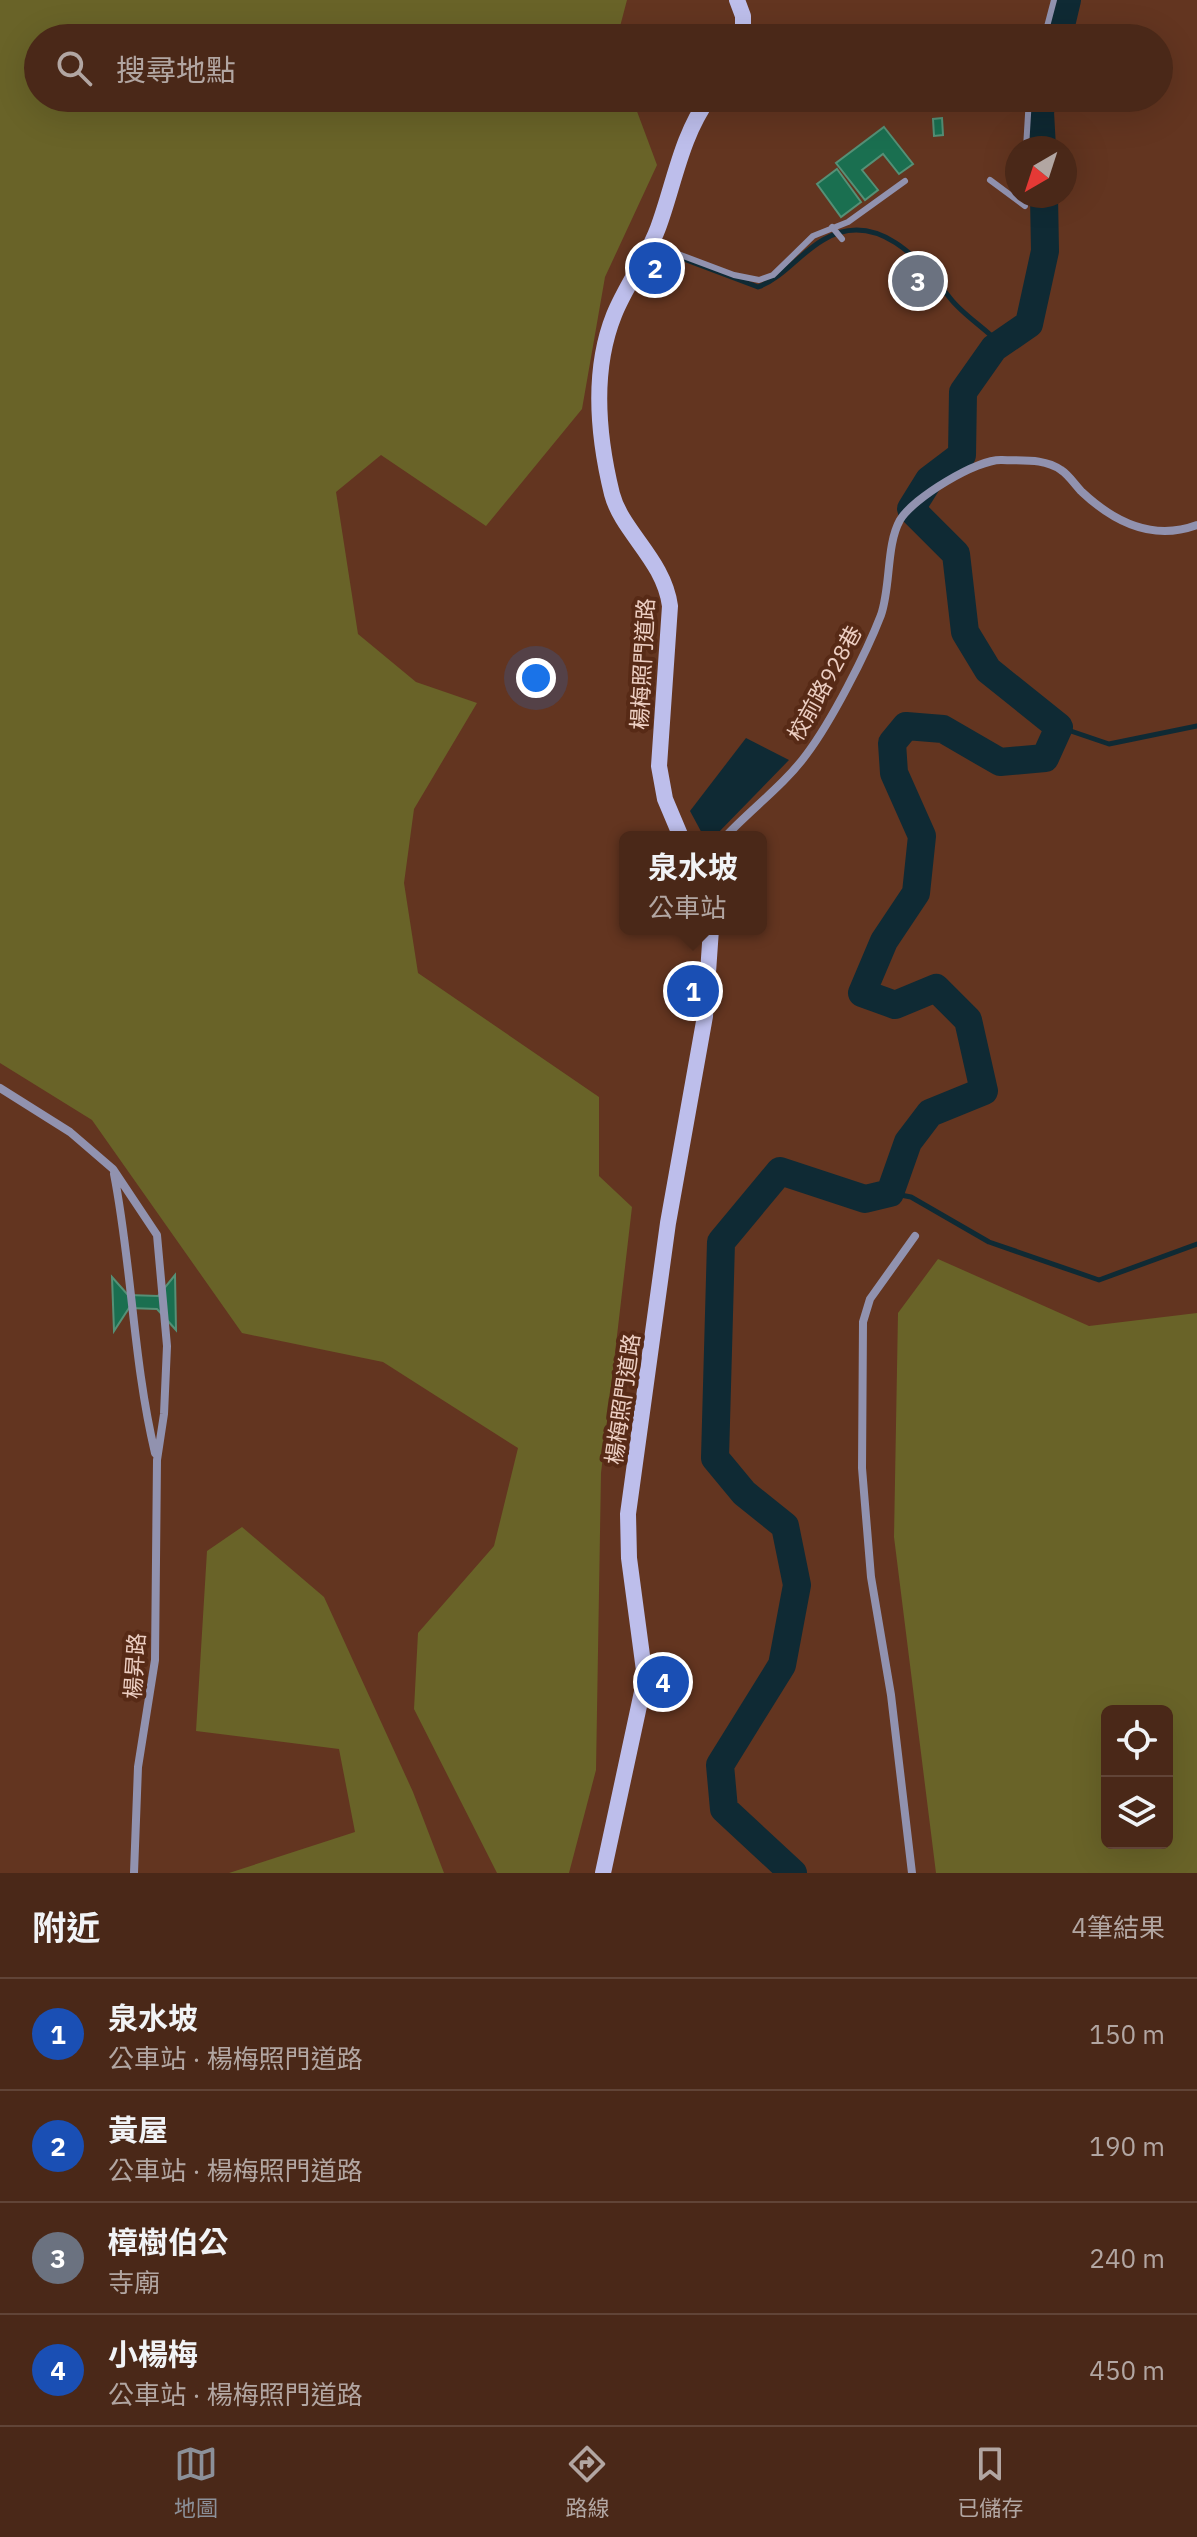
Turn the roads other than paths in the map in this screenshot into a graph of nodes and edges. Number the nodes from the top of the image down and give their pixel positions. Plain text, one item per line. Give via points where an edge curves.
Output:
1 (737, 0) edge
2 (1054, 0) edge
3 (743, 24) edge
4 (1048, 24) edge
5 (702, 112) edge
6 (1028, 112) edge
7 (1027, 136) edge
8 (990, 180) dead end
9 (905, 181) dead end
10 (1005, 191) edge
11 (832, 228) junction
12 (841, 238) dead end
13 (651, 244) junction
14 (1197, 525) edge
15 (678, 831) edge
16 (731, 831) edge
17 (711, 935) edge
18 (0, 1088) edge
19 (113, 1169) junction
20 (915, 1236) dead end
21 (157, 1460) junction
22 (134, 1873) edge
23 (603, 1873) edge
24 (912, 1873) edge

1 - 3 street
2 - 4 lane
5 - 13 street, 楊梅照門道路 via 684,147
6 - 7 lane
8 - 10 lane
9 - 11 lane
11 - 12 lane
11 - 13 lane via 813,236 773,275 759,280
13 - 15 street, 楊梅照門道路 via 615,313 598,380 613,498 668,586 659,766
14 - 16 street, 校前路928巷 via 1160,534 1135,528 1083,493 1061,470 1036,460 989,460 949,480 901,518 882,613 826,724 800,762
17 - 23 street, 楊梅照門道路 via 705,1016 668,1223 628,1514 645,1678
18 - 19 street via 70,1132
19 - 21 street via 126,1235 143,1403
19 - 21 street via 157,1235 167,1346
20 - 24 street via 870,1299 863,1322 862,1468 871,1577
21 - 22 street, 楊昇路 via 155,1660 138,1767

